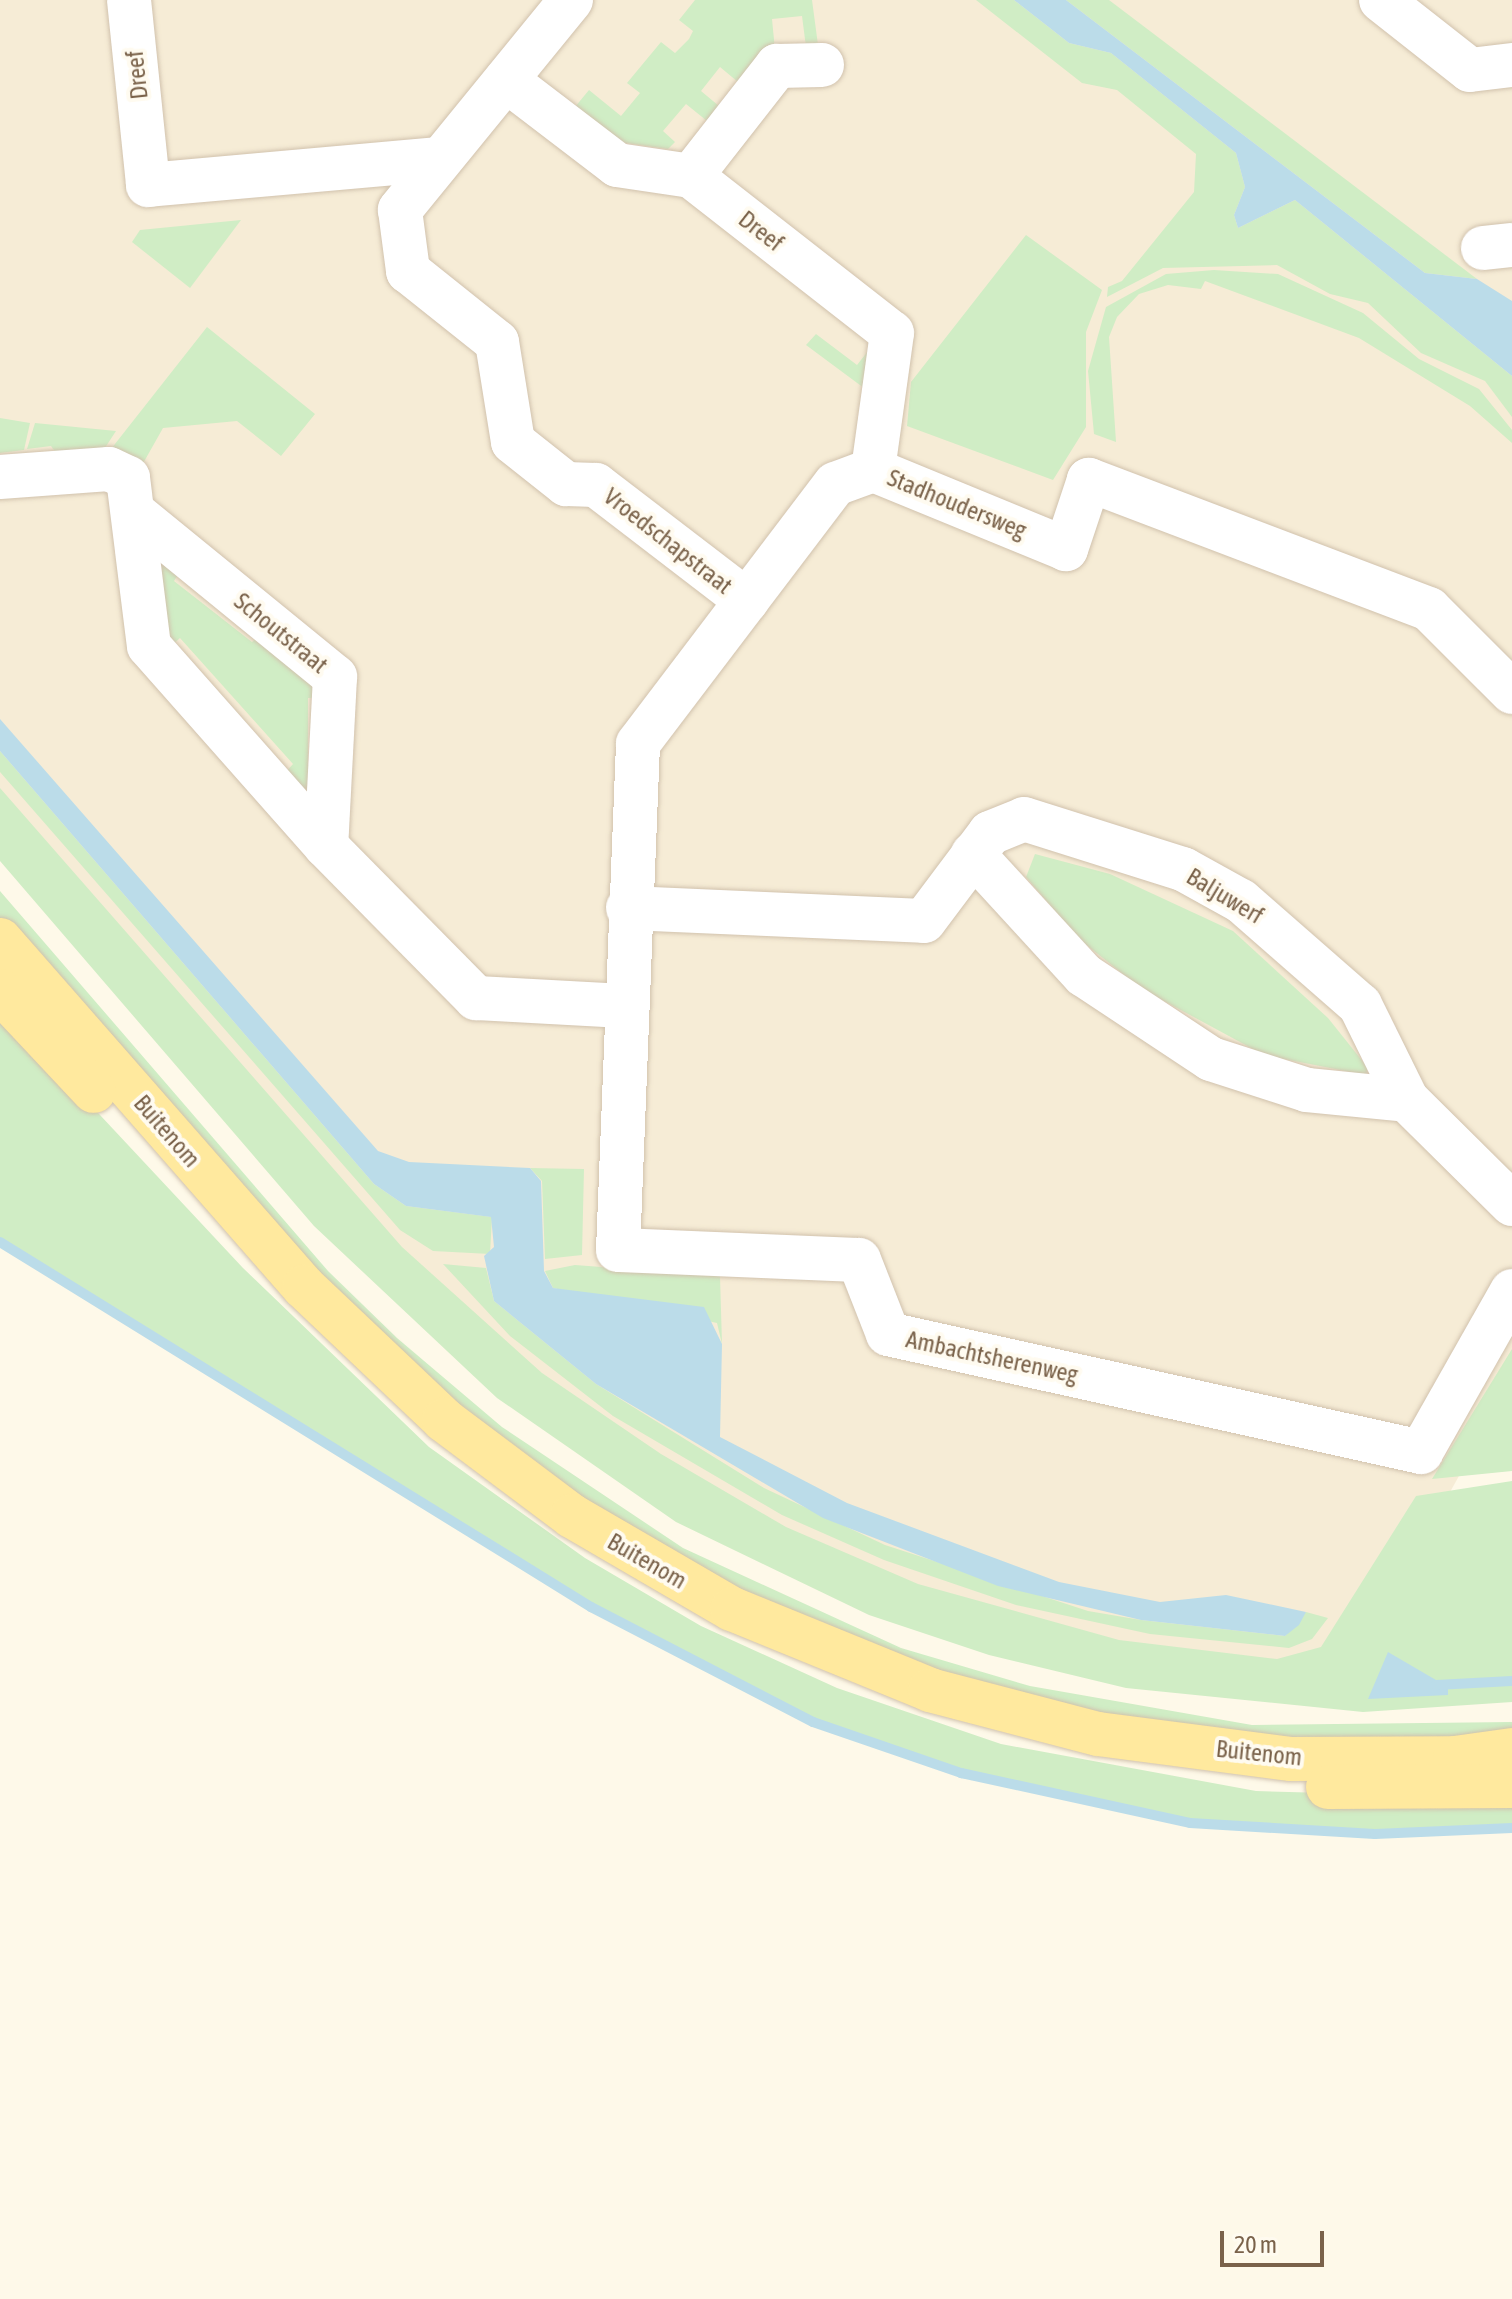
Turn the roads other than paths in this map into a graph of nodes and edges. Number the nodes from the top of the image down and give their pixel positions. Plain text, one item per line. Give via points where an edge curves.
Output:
1 (129, 0) edge
2 (571, 0) edge
3 (1381, 0) edge
4 (822, 65) dead end
5 (1512, 65) edge
6 (506, 80) junction
7 (440, 159) junction
8 (691, 176) junction
9 (873, 470) junction
10 (0, 477) edge
11 (133, 512) junction
12 (747, 601) junction
13 (1512, 692) edge
14 (326, 846) junction
15 (973, 854) junction
16 (628, 908) junction
17 (0, 940) edge
18 (0, 991) edge
19 (625, 1006) junction
20 (1407, 1100) junction
21 (1512, 1204) edge
22 (1512, 1291) edge
23 (1512, 1750) edge
24 (1512, 1786) edge

1 - 7 street, Dreef via 148,185
2 - 6 street
3 - 5 street via 1470,70
4 - 8 street via 777,66
6 - 7 street
6 - 8 street, Dreef via 617,165
7 - 12 street, Vroedschapstraat via 400,210 408,271 497,342 513,442 566,484 596,485
8 - 9 street, Dreef via 892,333
9 - 12 street, Stadhoudersweg via 835,484
9 - 13 street, Stadhoudersweg via 1066,549 1089,480 1429,609
10 - 11 street via 119,471 128,478
11 - 14 street via 149,646
11 - 14 street, Schoutstraat via 335,677
12 - 16 street, Stadhoudersweg via 638,744
14 - 19 street via 476,998
15 - 16 street, Baljuwerf via 924,921
15 - 20 street via 1084,975 1211,1059 1307,1090
15 - 20 street, Baljuwerf via 990,833 1024,819 1183,869 1241,901 1360,1005
16 - 19 street, Stadhoudersweg
17 - 23 main road, Buitenom via 304,1287 444,1420 572,1516 732,1609 930,1690 1098,1734 1291,1759 1455,1758
18 - 24 main road, Buitenom via 293,1302 432,1434 564,1531 726,1626 925,1710 1096,1757 1289,1785
19 - 22 street, Ambachtsherenweg via 618,1250 859,1260 888,1334 1421,1452
20 - 21 street, Baljuwerf

